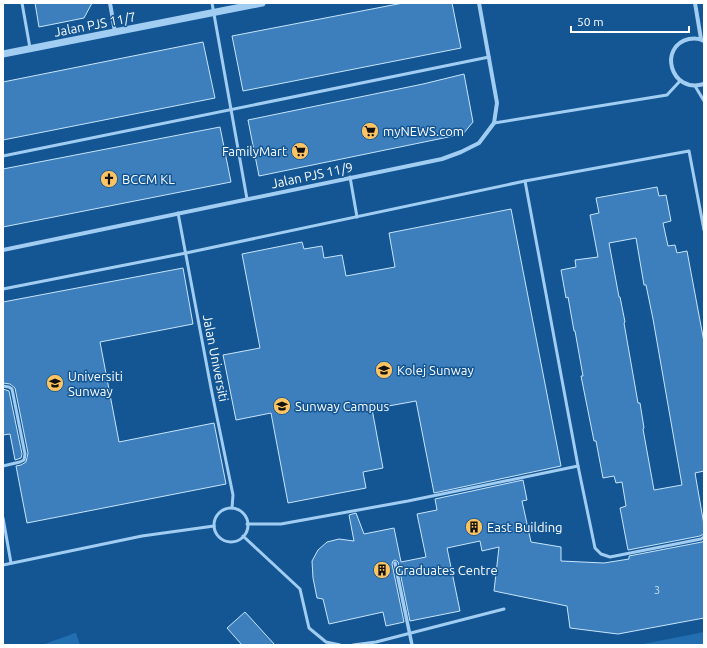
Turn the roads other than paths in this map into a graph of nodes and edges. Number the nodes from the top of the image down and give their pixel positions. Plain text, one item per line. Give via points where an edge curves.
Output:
1 (22, 3) edge
2 (110, 3) edge
3 (212, 3) edge
4 (262, 3) edge
5 (479, 3) edge
6 (695, 3) edge
7 (214, 13) junction
8 (115, 32) junction
9 (702, 40) edge
10 (30, 48) junction
11 (3, 54) edge
12 (489, 57) junction
13 (680, 81) junction
14 (704, 84) edge
15 (695, 86) junction
16 (704, 101) edge
17 (231, 109) junction
18 (494, 123) junction
19 (3, 156) edge
20 (350, 177) junction
21 (525, 181) junction
22 (247, 199) junction
23 (178, 213) junction
24 (358, 217) junction
25 (704, 230) edge
26 (3, 250) edge
27 (186, 253) junction
28 (3, 289) edge
29 (3, 386) edge
30 (3, 466) edge
31 (578, 466) junction
32 (232, 508) junction
33 (3, 518) edge
34 (247, 524) junction
35 (214, 526) junction
36 (243, 536) junction
37 (704, 537) edge
38 (11, 563) junction
39 (395, 563) dead end
40 (3, 564) edge
41 (504, 609) dead end
42 (340, 645) edge
43 (352, 645) edge
44 (412, 645) edge

1 - 10 lane
2 - 8 street
3 - 7 lane
4 - 7 street, Jalan PJS 11/7
5 - 12 street, Jalan PJS 11/9
6 - 9 street
7 - 8 street, Jalan PJS 11/7
7 - 17 lane
8 - 10 street, Jalan PJS 11/7
9 - 13 street via 685,40 673,51 672,67
10 - 11 street, Jalan PJS 11/7
12 - 17 lane
12 - 18 street, Jalan PJS 11/9 via 497,103
13 - 15 street
13 - 18 lane via 667,95
14 - 15 street
15 - 16 lane
17 - 19 lane
17 - 22 lane
18 - 20 street, Jalan PJS 11/9 via 479,143 461,152
20 - 22 street, Jalan PJS 11/9
20 - 24 lane
21 - 24 lane
21 - 25 lane via 690,151
21 - 31 lane
22 - 23 street, Jalan PJS 11/9
23 - 26 street, Jalan PJS 11/9
23 - 27 lane, Jalan Universiti
24 - 27 lane
27 - 28 lane
27 - 32 lane, Jalan Universiti via 233,495
29 - 30 lane via 12,389 25,454 24,460
31 - 34 lane via 281,524
31 - 37 lane via 595,548 602,554 610,557 701,540
32 - 34 lane via 242,512
32 - 35 lane via 218,513
33 - 38 lane
34 - 36 lane
35 - 36 lane via 216,533 224,540 234,542
35 - 38 lane via 142,536
36 - 42 lane via 300,589 309,628 326,642
38 - 40 lane
39 - 44 street, bridge
41 - 43 lane via 376,642

